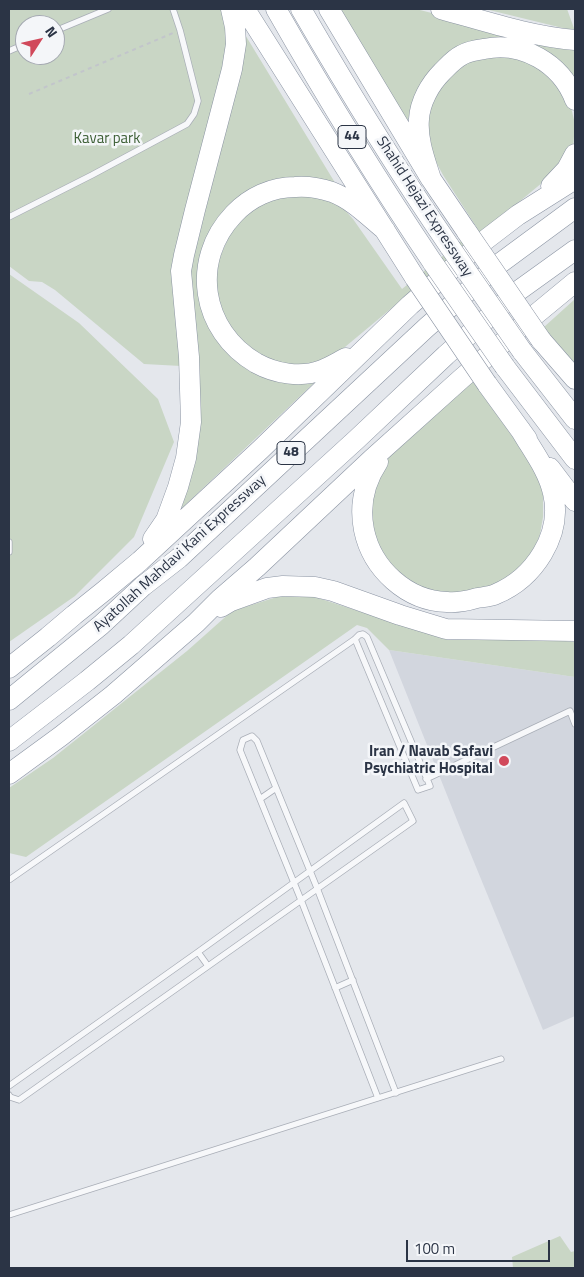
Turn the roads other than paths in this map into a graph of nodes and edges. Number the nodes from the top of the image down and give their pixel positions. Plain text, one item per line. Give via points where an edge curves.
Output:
1 (108, 9) edge
2 (174, 9) edge
3 (231, 9) edge
4 (245, 9) edge
5 (276, 9) edge
6 (301, 9) edge
7 (329, 9) edge
8 (441, 9) edge
9 (65, 27) edge
10 (575, 40) edge
11 (575, 100) edge
12 (575, 154) edge
13 (431, 179) junction
14 (575, 179) edge
15 (575, 208) edge
16 (518, 215) junction
17 (9, 217) edge
18 (385, 230) junction
19 (575, 250) edge
20 (575, 282) edge
21 (367, 346) junction
22 (574, 376) edge
23 (575, 419) edge
24 (520, 429) junction
25 (389, 444) junction
26 (260, 450) junction
27 (575, 459) edge
28 (332, 497) junction
29 (575, 501) edge
30 (9, 542) edge
31 (9, 552) edge
32 (140, 561) junction
33 (223, 562) junction
34 (143, 586) junction
35 (196, 623) junction
36 (575, 632) edge
37 (355, 639) junction
38 (9, 668) edge
39 (383, 676) junction
40 (373, 681) junction
41 (9, 700) edge
42 (575, 724) edge
43 (9, 740) edge
44 (9, 774) edge
45 (426, 779) junction
46 (276, 788) junction
47 (260, 799) junction
48 (310, 871) junction
49 (9, 880) edge
50 (293, 883) junction
51 (317, 888) junction
52 (301, 900) junction
53 (198, 952) junction
54 (208, 966) junction
55 (353, 980) junction
56 (336, 988) junction
57 (501, 1059) dead end
58 (9, 1086) edge
59 (396, 1093) junction
60 (9, 1095) edge
61 (378, 1098) junction
62 (9, 1215) edge

1 - 9 lane
2 - 17 lane via 198,101 187,124
3 - 32 highway via 236,44 232,69 181,271 191,422 186,458 166,520
4 - 18 highway
5 - 27 highway, Shahid Hejazi Expressway / 44, bridge via 390,199 505,367
6 - 23 highway, Shahid Hejazi Expressway / 44, bridge via 414,195 522,351
7 - 13 highway
8 - 10 highway via 511,29
11 - 13 highway via 561,75 528,52 503,47 462,55 435,79 428,90 419,120 422,150
12 - 16 highway via 562,176
13 - 22 highway, bridge via 541,340
14 - 16 highway, Ayatollah Mahdavi Kani Expressway
15 - 34 highway, Ayatollah Mahdavi Kani Expressway / 48 via 470,289 179,558
16 - 21 highway, Ayatollah Mahdavi Kani Expressway via 476,247
18 - 21 highway via 333,192 302,186 273,190 253,198 226,222 210,254 207,272 210,306 222,332 245,356 261,365 292,374 307,374 323,370
18 - 24 highway, bridge
19 - 33 highway, 48 via 518,291 453,348
20 - 25 highway
21 - 26 highway, Ayatollah Mahdavi Kani Expressway
24 - 25 highway via 546,472 554,494 555,514 549,541 541,556 515,583 494,595 464,601 447,602 420,596 388,575 372,553 362,524 364,492
24 - 29 highway
25 - 28 highway
26 - 32 highway, Ayatollah Mahdavi Kani Expressway
26 - 34 highway via 242,478
28 - 33 highway via 259,548
28 - 35 highway
30 - 31 lane
32 - 38 highway, Ayatollah Mahdavi Kani Expressway
33 - 43 highway, 48 via 131,645
34 - 41 highway, Ayatollah Mahdavi Kani Expressway / 48 via 101,626
35 - 36 highway via 231,601 254,592 283,586 315,586 446,629
35 - 44 highway via 113,695
37 - 39 lane via 363,634 367,637
37 - 40 lane
37 - 49 lane
39 - 40 lane
39 - 45 lane
40 - 45 lane via 418,790 430,786
42 - 45 lane via 570,711
46 - 47 lane
46 - 47 lane via 257,742 252,736 243,740 240,750
46 - 48 lane
47 - 50 lane
48 - 50 lane
48 - 51 lane
48 - 51 lane via 404,803 413,821
50 - 52 lane
50 - 53 lane
51 - 52 lane
51 - 55 lane
52 - 54 lane
52 - 56 lane
53 - 54 lane
53 - 58 lane
54 - 60 lane via 19,1100
55 - 56 lane
55 - 59 lane
56 - 61 lane
57 - 59 lane
59 - 61 lane
61 - 62 lane

